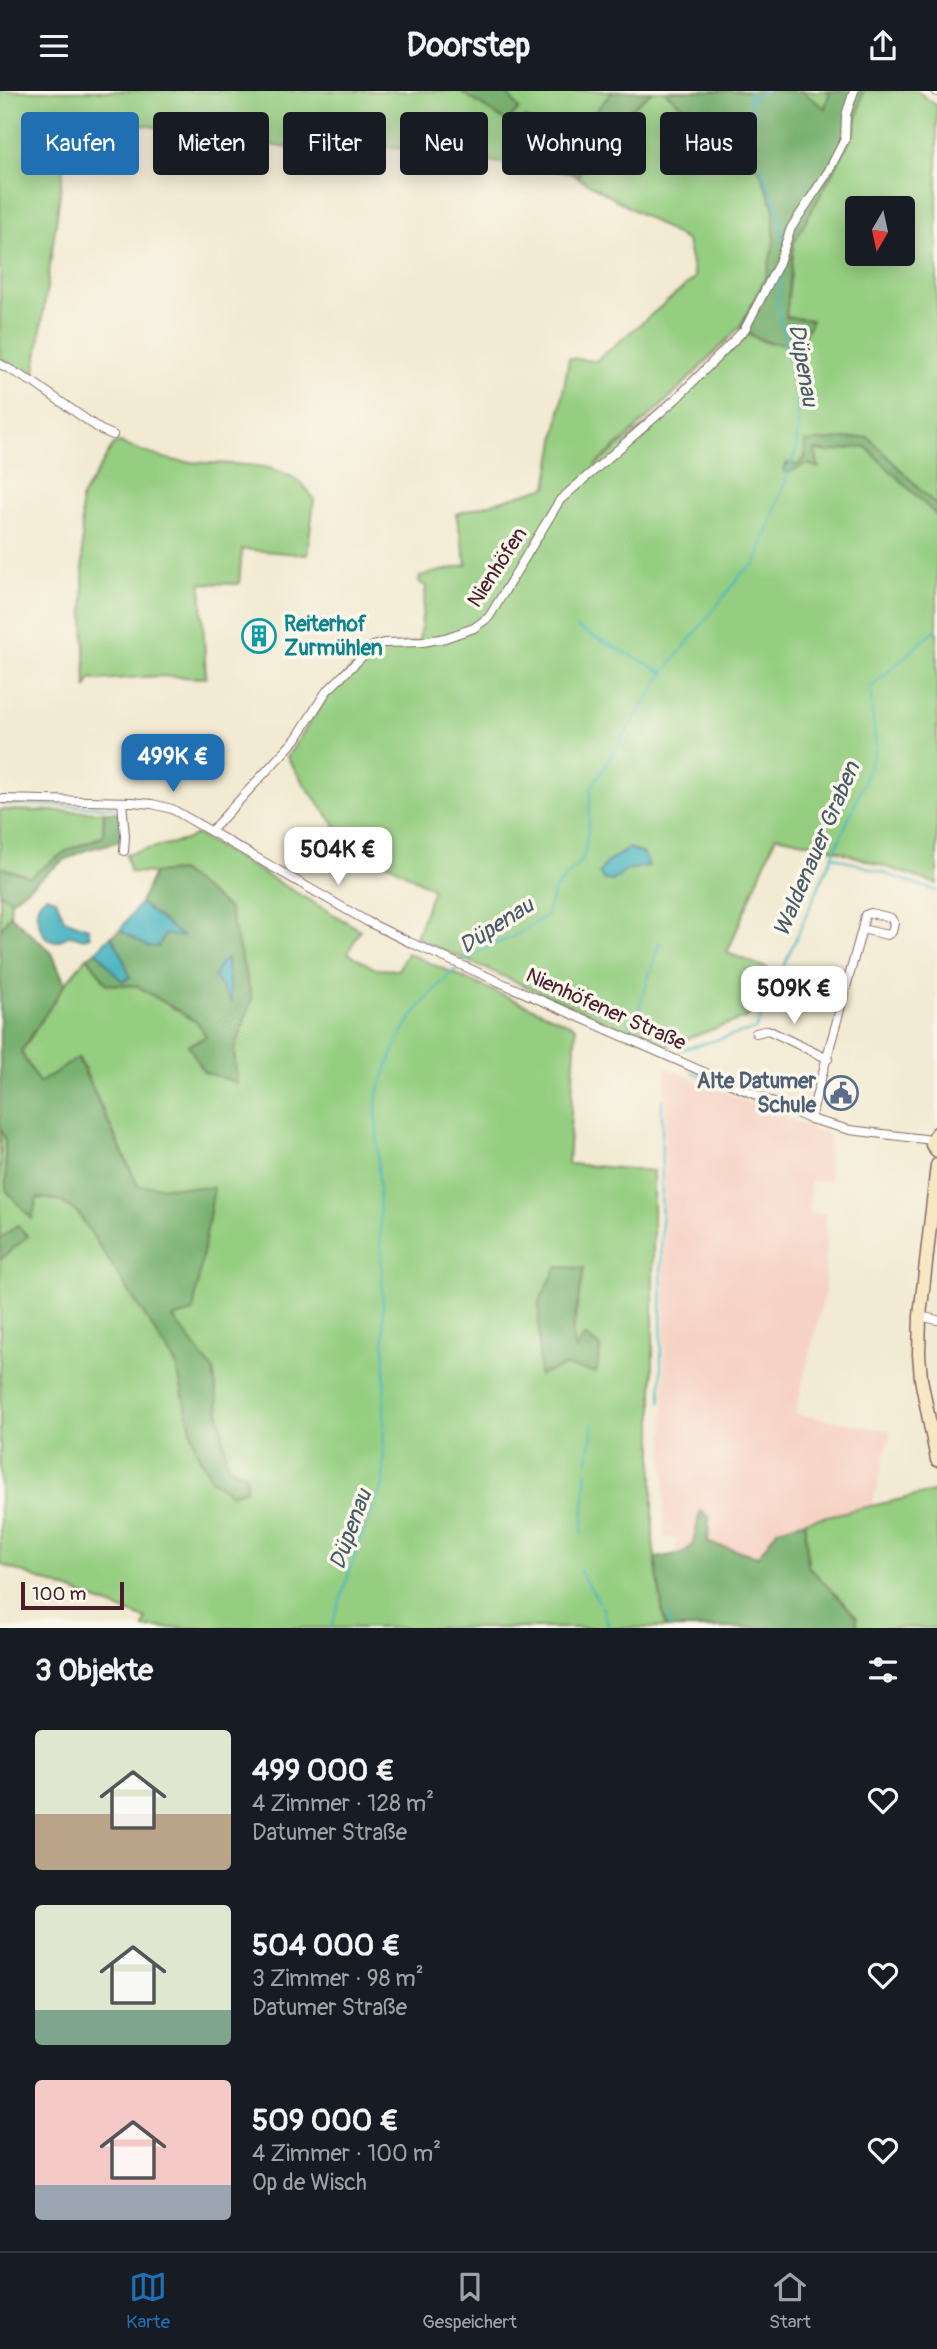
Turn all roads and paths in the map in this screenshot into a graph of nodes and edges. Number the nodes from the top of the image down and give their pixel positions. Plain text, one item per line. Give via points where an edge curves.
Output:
1 (854, 91) edge
2 (0, 364) edge
3 (113, 435) dead end
4 (0, 799) edge
5 (122, 802) junction
6 (211, 831) junction
7 (124, 851) dead end
8 (862, 929) dead end
9 (757, 1033) dead end
10 (828, 1059) junction
11 (810, 1119) junction
12 (935, 1141) edge
13 (937, 1165) edge
14 (920, 1316) junction
15 (937, 1320) edge
16 (937, 1459) edge

1 - 6 street, Nienhöfen via 845,139 786,240 745,329 677,398 560,500 489,617 445,638 373,646 326,692 296,739
2 - 3 street
4 - 5 street, Nienhöfener Straße
5 - 6 street, Nienhöfener Straße via 172,809
5 - 7 street
6 - 11 street, Nienhöfener Straße via 368,922
8 - 10 street
9 - 10 street via 768,1030
10 - 11 street
11 - 12 street, Nienhöfener Straße via 850,1130
13 - 14 street
14 - 15 street
14 - 16 street via 919,1366

